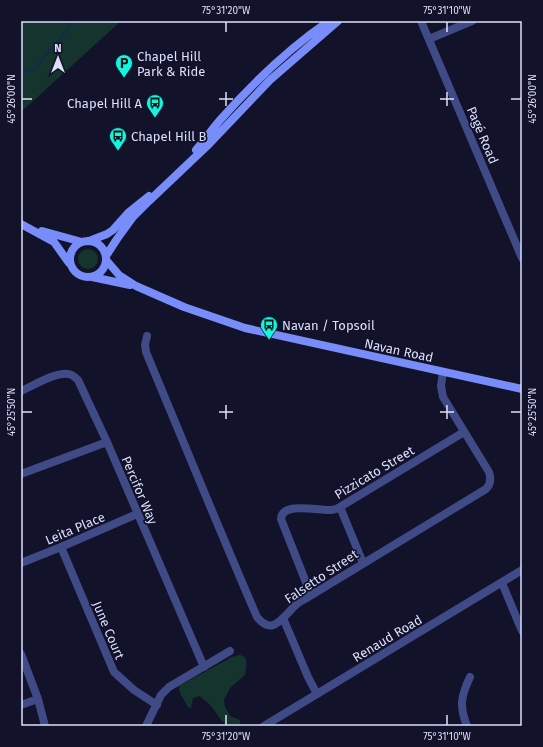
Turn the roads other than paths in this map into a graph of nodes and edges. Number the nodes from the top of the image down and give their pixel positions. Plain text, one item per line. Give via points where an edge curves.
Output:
1 (329, 21) edge
2 (338, 21) edge
3 (421, 21) edge
4 (472, 21) edge
5 (429, 39) junction
6 (181, 170) junction
7 (161, 188) junction
8 (25, 226) edge
9 (86, 241) junction
10 (522, 258) edge
11 (106, 259) junction
12 (71, 267) junction
13 (92, 277) junction
14 (136, 286) junction
15 (147, 336) dead end
16 (443, 372) junction
17 (522, 389) edge
18 (21, 391) edge
19 (464, 432) junction
20 (106, 442) junction
21 (21, 474) edge
22 (340, 507) junction
23 (137, 514) junction
24 (61, 547) junction
25 (21, 563) edge
26 (363, 563) junction
27 (522, 570) edge
28 (502, 583) junction
29 (311, 595) junction
30 (519, 614) edge
31 (283, 618) junction
32 (522, 632) edge
33 (230, 652) dead end
34 (21, 654) edge
35 (204, 667) junction
36 (470, 677) dead end
37 (317, 694) junction
38 (38, 699) junction
39 (21, 705) edge
40 (157, 705) junction
41 (465, 725) edge
42 (45, 726) edge
43 (146, 726) edge
44 (264, 726) edge

1 - 6 main road via 298,44 252,86 220,120
2 - 6 main road via 270,80
3 - 5 street, Pagé Road
4 - 5 street
5 - 10 street, Pagé Road
6 - 7 main road
7 - 9 main road via 146,197 107,234
7 - 11 main road via 133,217
8 - 9 main road
8 - 12 main road via 54,242
9 - 11 main road via 100,245
9 - 12 main road via 71,252
11 - 13 main road via 100,273
11 - 14 main road, Navan Road via 119,275
12 - 13 main road via 78,275
13 - 14 main road, Navan Road
14 - 16 main road, Navan Road via 184,307 245,328
15 - 31 street, Falsetto Street via 146,352 257,617 269,626
16 - 17 main road, Navan Road
16 - 19 street, Falsetto Street via 440,386 442,393
18 - 20 street, Percifor Way via 56,376 73,375 82,386
19 - 22 street, Pizzicato Street
19 - 26 street, Falsetto Street via 489,474 491,480 488,487
20 - 21 street
20 - 23 street, Percifor Way
22 - 26 street
22 - 29 street, Pizzicato Street via 331,510 296,508 281,515
23 - 24 street, Leita Place
23 - 35 street, Percifor Way
24 - 25 street, Leita Place
24 - 40 street, June Court via 114,672 134,690
26 - 29 street, Falsetto Street
27 - 28 street, Renaud Road
28 - 30 street
28 - 37 street, Renaud Road
29 - 31 street, Falsetto Street
30 - 32 street
31 - 37 street
33 - 35 street
34 - 38 street
35 - 40 street via 169,687 161,695
36 - 41 street via 461,699
37 - 44 street, Renaud Road
38 - 39 street
38 - 42 street
40 - 43 street

